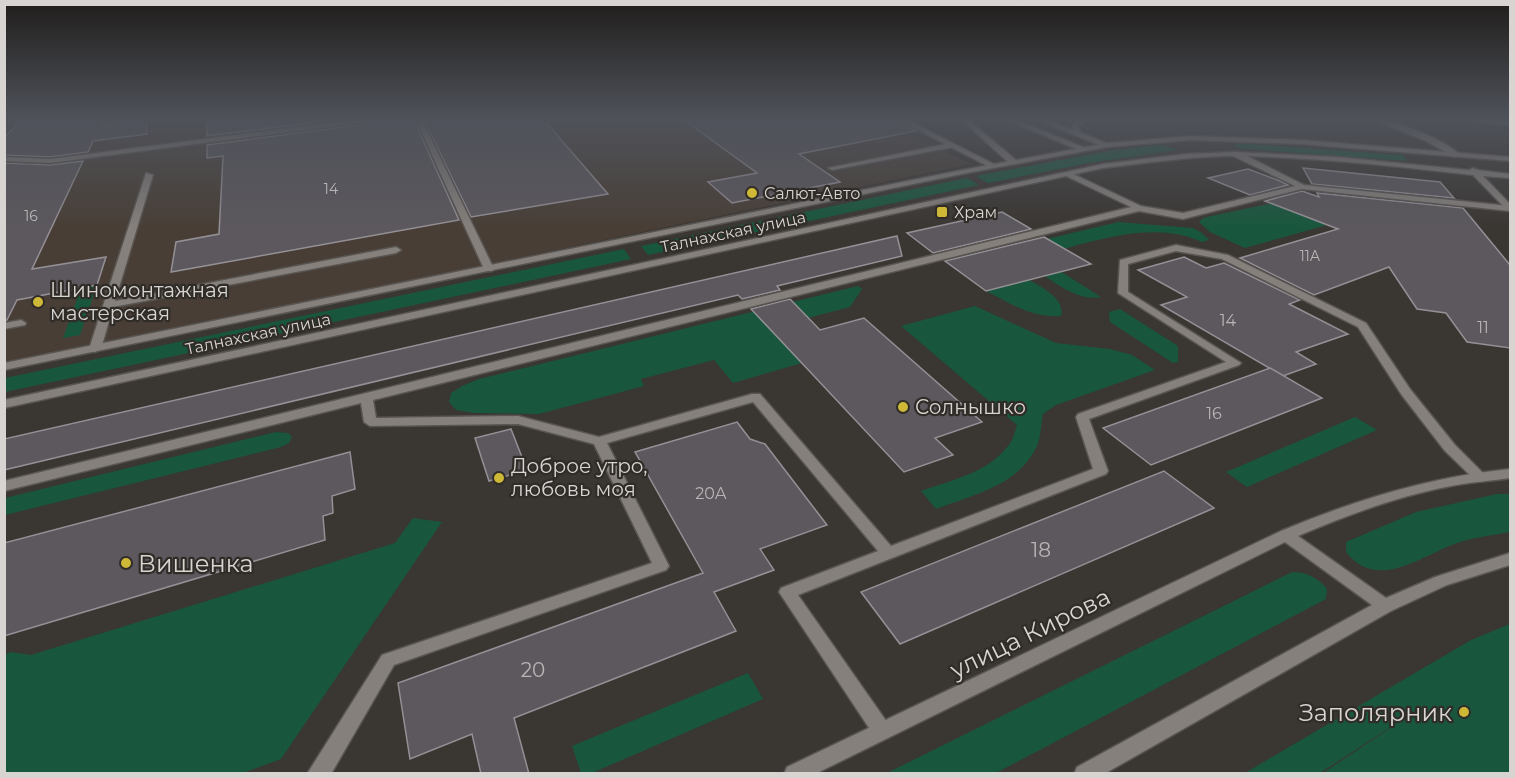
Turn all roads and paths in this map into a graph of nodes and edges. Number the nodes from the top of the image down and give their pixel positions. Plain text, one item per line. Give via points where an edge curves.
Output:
1 (86, 156) edge
2 (435, 156) edge
3 (893, 156) edge
4 (974, 156) edge
5 (1006, 156) edge
6 (1044, 156) edge
7 (1203, 156) edge
8 (1241, 156) edge
9 (1280, 156) edge
10 (1458, 156) edge
11 (1471, 156) edge
12 (4, 159) edge
13 (1510, 160) edge
14 (1013, 162) junction
15 (994, 166) junction
16 (832, 168) dead end
17 (1475, 173) junction
18 (1069, 174) junction
19 (149, 175) dead end
20 (1510, 176) edge
21 (1302, 187) junction
22 (1139, 208) junction
23 (1510, 208) edge
24 (396, 250) dead end
25 (489, 269) junction
26 (109, 305) junction
27 (21, 323) dead end
28 (4, 326) edge
29 (95, 349) junction
30 (4, 367) edge
31 (366, 397) junction
32 (4, 404) edge
33 (599, 441) junction
34 (1510, 474) edge
35 (1479, 476) junction
36 (4, 486) edge
37 (1286, 535) junction
38 (889, 554) junction
39 (1510, 560) edge
40 (1385, 606) junction
41 (882, 731) junction
42 (317, 774) edge
43 (794, 774) edge
44 (1084, 774) edge

1 - 12 street via 50,161
2 - 25 street
3 - 16 street
4 - 15 street
5 - 14 street
6 - 14 street, Талнахская улица
7 - 18 street, Талнахская улица via 1102,166
8 - 21 street
9 - 17 street, Талнахская улица
10 - 17 street
11 - 13 street, Талнахская улица
14 - 15 street, Талнахская улица
15 - 25 street, Талнахская улица
17 - 20 street, Талнахская улица
17 - 23 street
18 - 22 street
18 - 32 street, Талнахская улица
19 - 26 street
21 - 22 street via 1183,216
21 - 23 street
22 - 31 street
24 - 26 street
25 - 29 street, Талнахская улица
26 - 29 street
27 - 28 street
29 - 30 street, Талнахская улица
31 - 33 street via 370,422 518,420
31 - 36 street
33 - 38 street via 756,397
33 - 42 street via 661,566 388,660
34 - 35 street, улица Кирова
35 - 37 street, улица Кирова via 1408,489
35 - 38 street via 1405,391 1362,325 1225,257 1176,248 1123,262 1123,293 1235,363 1082,417 1101,471
37 - 40 street
37 - 41 street, улица Кирова
38 - 41 street via 787,592
39 - 40 street via 1441,581
40 - 44 street
41 - 43 street, улица Кирова

